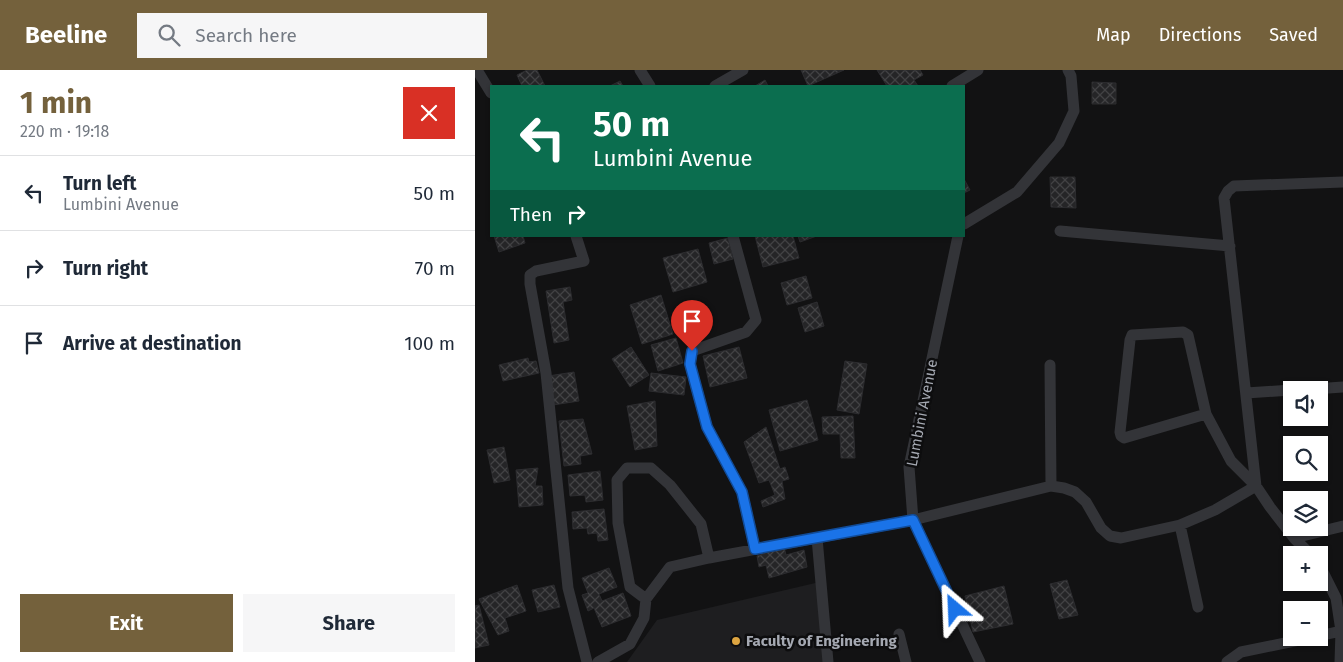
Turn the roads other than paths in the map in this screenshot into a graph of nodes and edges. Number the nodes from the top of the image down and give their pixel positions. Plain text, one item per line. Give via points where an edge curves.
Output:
1 (477, 70) edge
2 (640, 70) edge
3 (743, 70) edge
4 (978, 70) edge
5 (1068, 70) edge
6 (649, 85) edge
7 (717, 85) edge
8 (954, 85) edge
9 (490, 90) edge
10 (1343, 182) edge
11 (965, 223) edge
12 (1061, 231) dead end
13 (576, 237) edge
14 (733, 237) edge
15 (958, 237) edge
16 (1230, 246) junction
17 (1050, 365) dead end
18 (1343, 388) edge
19 (1328, 389) edge
20 (1283, 391) edge
21 (1246, 393) junction
22 (1206, 414) junction
23 (1051, 486) junction
24 (1256, 486) junction
25 (913, 520) junction
26 (1180, 525) junction
27 (1343, 526) edge
28 (817, 538) junction
29 (1294, 538) junction
30 (1302, 546) edge
31 (755, 549) junction
32 (709, 558) junction
33 (1328, 582) edge
34 (646, 599) junction
35 (1198, 607) dead end
36 (1341, 631) junction
37 (899, 634) dead end
38 (1328, 634) edge
39 (1283, 643) edge
40 (1342, 646) edge
41 (587, 662) edge
42 (598, 662) edge
43 (828, 662) edge
44 (906, 662) edge
45 (981, 662) edge
46 (1227, 662) edge
47 (1340, 662) edge

1 - 9 street
2 - 6 street
3 - 7 street
4 - 8 street
5 - 11 street via 1074,111 1059,143 1017,192
10 - 16 street via 1234,186 1224,198
12 - 16 street
13 - 41 street via 584,261 536,271 531,275 530,284 545,373 569,588
14 - 31 street via 756,320 746,332 692,351 690,364 707,427 742,492
15 - 25 street, Lumbini Avenue via 909,467
16 - 21 street
17 - 23 street
18 - 19 street
20 - 21 street
21 - 24 street
22 - 22 street via 1188,335 1183,332 1132,335 1121,436 1124,438
22 - 24 street via 1231,461
23 - 25 street
23 - 26 street via 1075,492 1110,536 1121,538
24 - 26 street via 1215,510
24 - 29 street
25 - 28 street
25 - 45 street
26 - 35 street
27 - 29 street
28 - 31 street
28 - 43 street
29 - 30 street
31 - 32 street
32 - 34 street via 671,567
32 - 34 street via 701,524 670,485 651,468 627,468 617,480 618,522 630,587
33 - 36 street via 1336,598
34 - 42 street via 644,618 630,644
36 - 38 street
36 - 40 street
37 - 44 street
39 - 46 street via 1241,652
40 - 47 street

